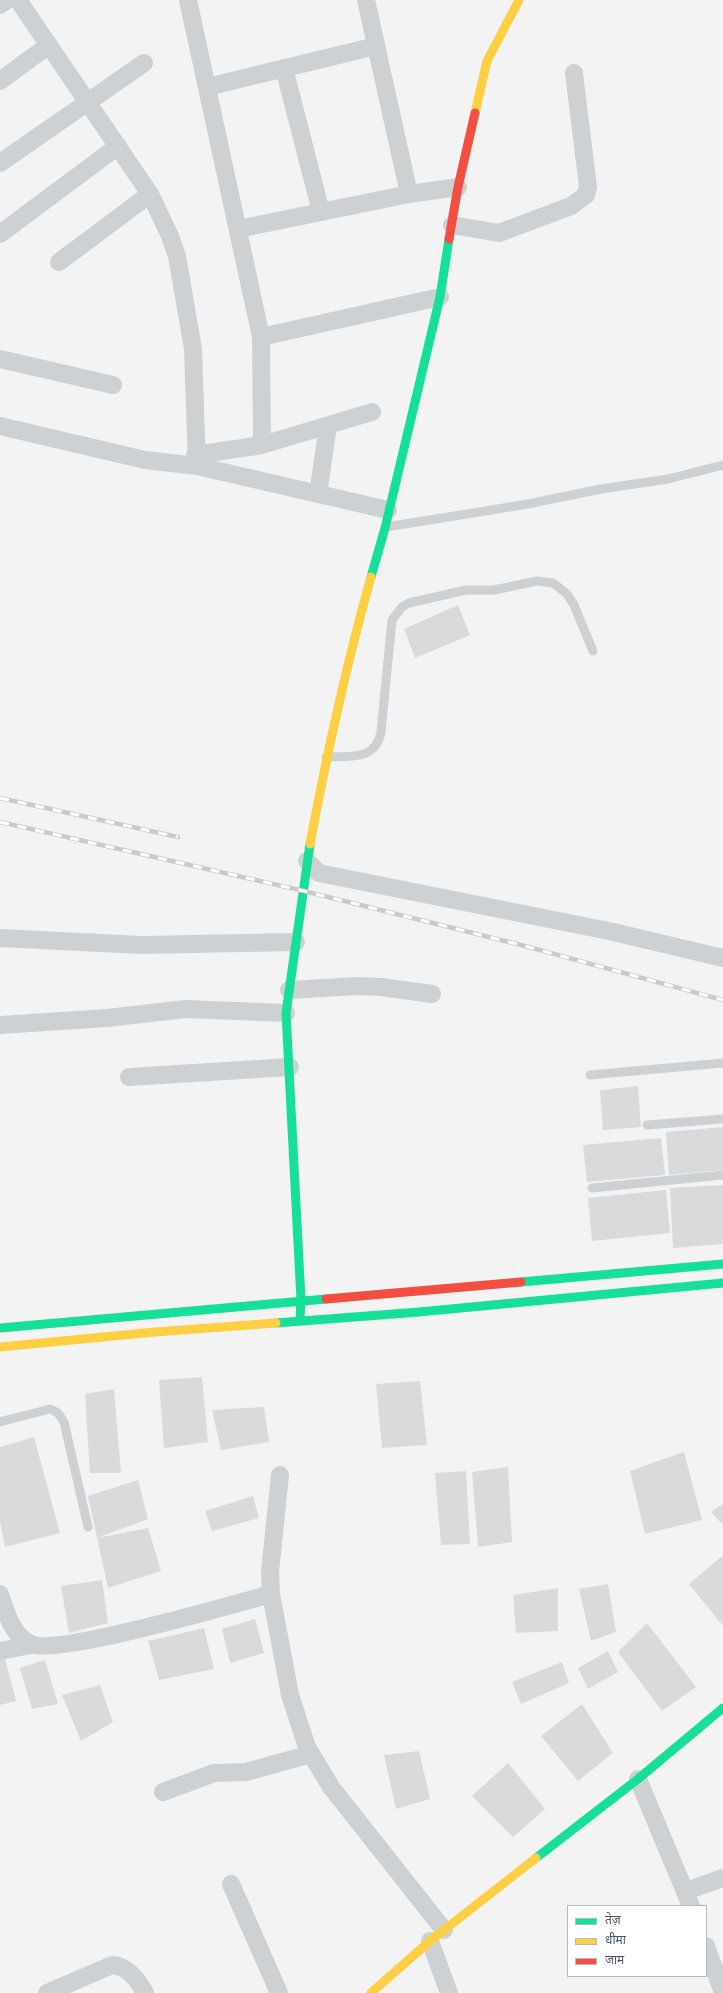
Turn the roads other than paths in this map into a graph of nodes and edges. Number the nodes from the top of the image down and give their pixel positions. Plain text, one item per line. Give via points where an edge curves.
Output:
1 (7, 0) edge
2 (18, 0) edge
3 (188, 0) edge
4 (366, 0) edge
5 (519, 0) edge
6 (0, 5) edge
7 (49, 44) junction
8 (376, 46) junction
9 (144, 63) dead end
10 (284, 68) junction
11 (574, 73) dead end
12 (0, 82) edge
13 (207, 87) junction
14 (88, 102) junction
15 (118, 146) junction
16 (0, 163) edge
17 (458, 187) junction
18 (150, 194) junction
19 (410, 194) junction
20 (321, 212) junction
21 (452, 225) junction
22 (238, 229) junction
23 (0, 234) edge
24 (59, 262) dead end
25 (440, 297) junction
26 (261, 337) junction
27 (0, 359) edge
28 (113, 385) dead end
29 (372, 412) dead end
30 (0, 426) edge
31 (328, 426) junction
32 (262, 445) junction
33 (196, 460) junction
34 (723, 464) edge
35 (318, 494) junction
36 (387, 519) junction
37 (593, 651) dead end
38 (326, 757) junction
39 (307, 861) junction
40 (0, 938) edge
41 (296, 942) junction
42 (723, 958) edge
43 (290, 990) junction
44 (432, 994) dead end
45 (286, 1013) junction
46 (0, 1025) edge
47 (723, 1064) edge
48 (290, 1067) junction
49 (590, 1075) dead end
50 (130, 1077) dead end
51 (723, 1119) edge
52 (647, 1125) dead end
53 (723, 1175) edge
54 (592, 1188) dead end
55 (723, 1264) edge
56 (723, 1283) edge
57 (301, 1300) junction
58 (300, 1321) junction
59 (0, 1328) edge
60 (0, 1347) edge
61 (0, 1422) edge
62 (280, 1475) dead end
63 (88, 1526) dead end
64 (0, 1594) edge
65 (271, 1594) junction
66 (31, 1645) junction
67 (0, 1651) edge
68 (723, 1708) edge
69 (311, 1754) junction
70 (638, 1779) junction
71 (163, 1792) dead end
72 (723, 1878) edge
73 (231, 1884) dead end
74 (689, 1899) edge
75 (437, 1936) junction
76 (707, 1949) edge
77 (722, 1989) edge
78 (47, 1993) edge
79 (145, 1993) edge
80 (279, 1993) edge
81 (371, 1993) edge
82 (449, 1993) edge

1 - 6 street
2 - 7 street
3 - 13 street
4 - 8 street
5 - 17 main road via 488,61
7 - 12 street
7 - 14 street
8 - 10 street
8 - 19 street
9 - 14 street
10 - 13 street
10 - 20 street
11 - 21 street via 588,187 586,195 571,206 499,233
13 - 22 street
14 - 15 street
14 - 16 street
15 - 18 street
15 - 23 street
17 - 19 street
17 - 21 main road
18 - 24 street
18 - 33 street via 177,256 190,329 193,349
19 - 20 street
20 - 22 street
21 - 25 main road
22 - 26 street
25 - 26 street
25 - 36 main road
26 - 32 street
27 - 28 street
29 - 31 street
30 - 33 street via 145,460
31 - 32 street
31 - 35 street
32 - 33 street
33 - 35 street
34 - 36 lane via 668,480 601,489 528,504
35 - 36 street
36 - 38 main road via 353,641
37 - 38 lane via 574,605 564,591 553,583 537,581 494,590 466,590 409,603 396,612 392,620 381,732 377,746 372,751 355,756
38 - 39 main road
39 - 41 main road
39 - 42 street via 319,873 610,931
40 - 41 street via 141,945
41 - 43 main road
43 - 44 street via 365,986
43 - 45 main road
45 - 46 street via 186,1009 107,1018
45 - 48 main road
47 - 49 lane
48 - 50 street
48 - 57 main road
51 - 52 lane
53 - 54 lane
55 - 57 main road
56 - 58 main road
57 - 58 main road
57 - 59 main road
58 - 60 main road
61 - 63 lane via 50,1409 61,1416
62 - 65 street via 270,1572
64 - 66 street via 11,1623 18,1634
65 - 66 street via 101,1638 39,1647
65 - 69 street via 290,1695
66 - 67 street
68 - 70 main road
69 - 71 street via 246,1772 214,1773
69 - 75 street via 331,1787
70 - 74 street
70 - 75 main road
72 - 74 street
73 - 80 street
75 - 81 main road
75 - 82 street
76 - 77 street
78 - 79 street via 112,1965 121,1966 131,1974

